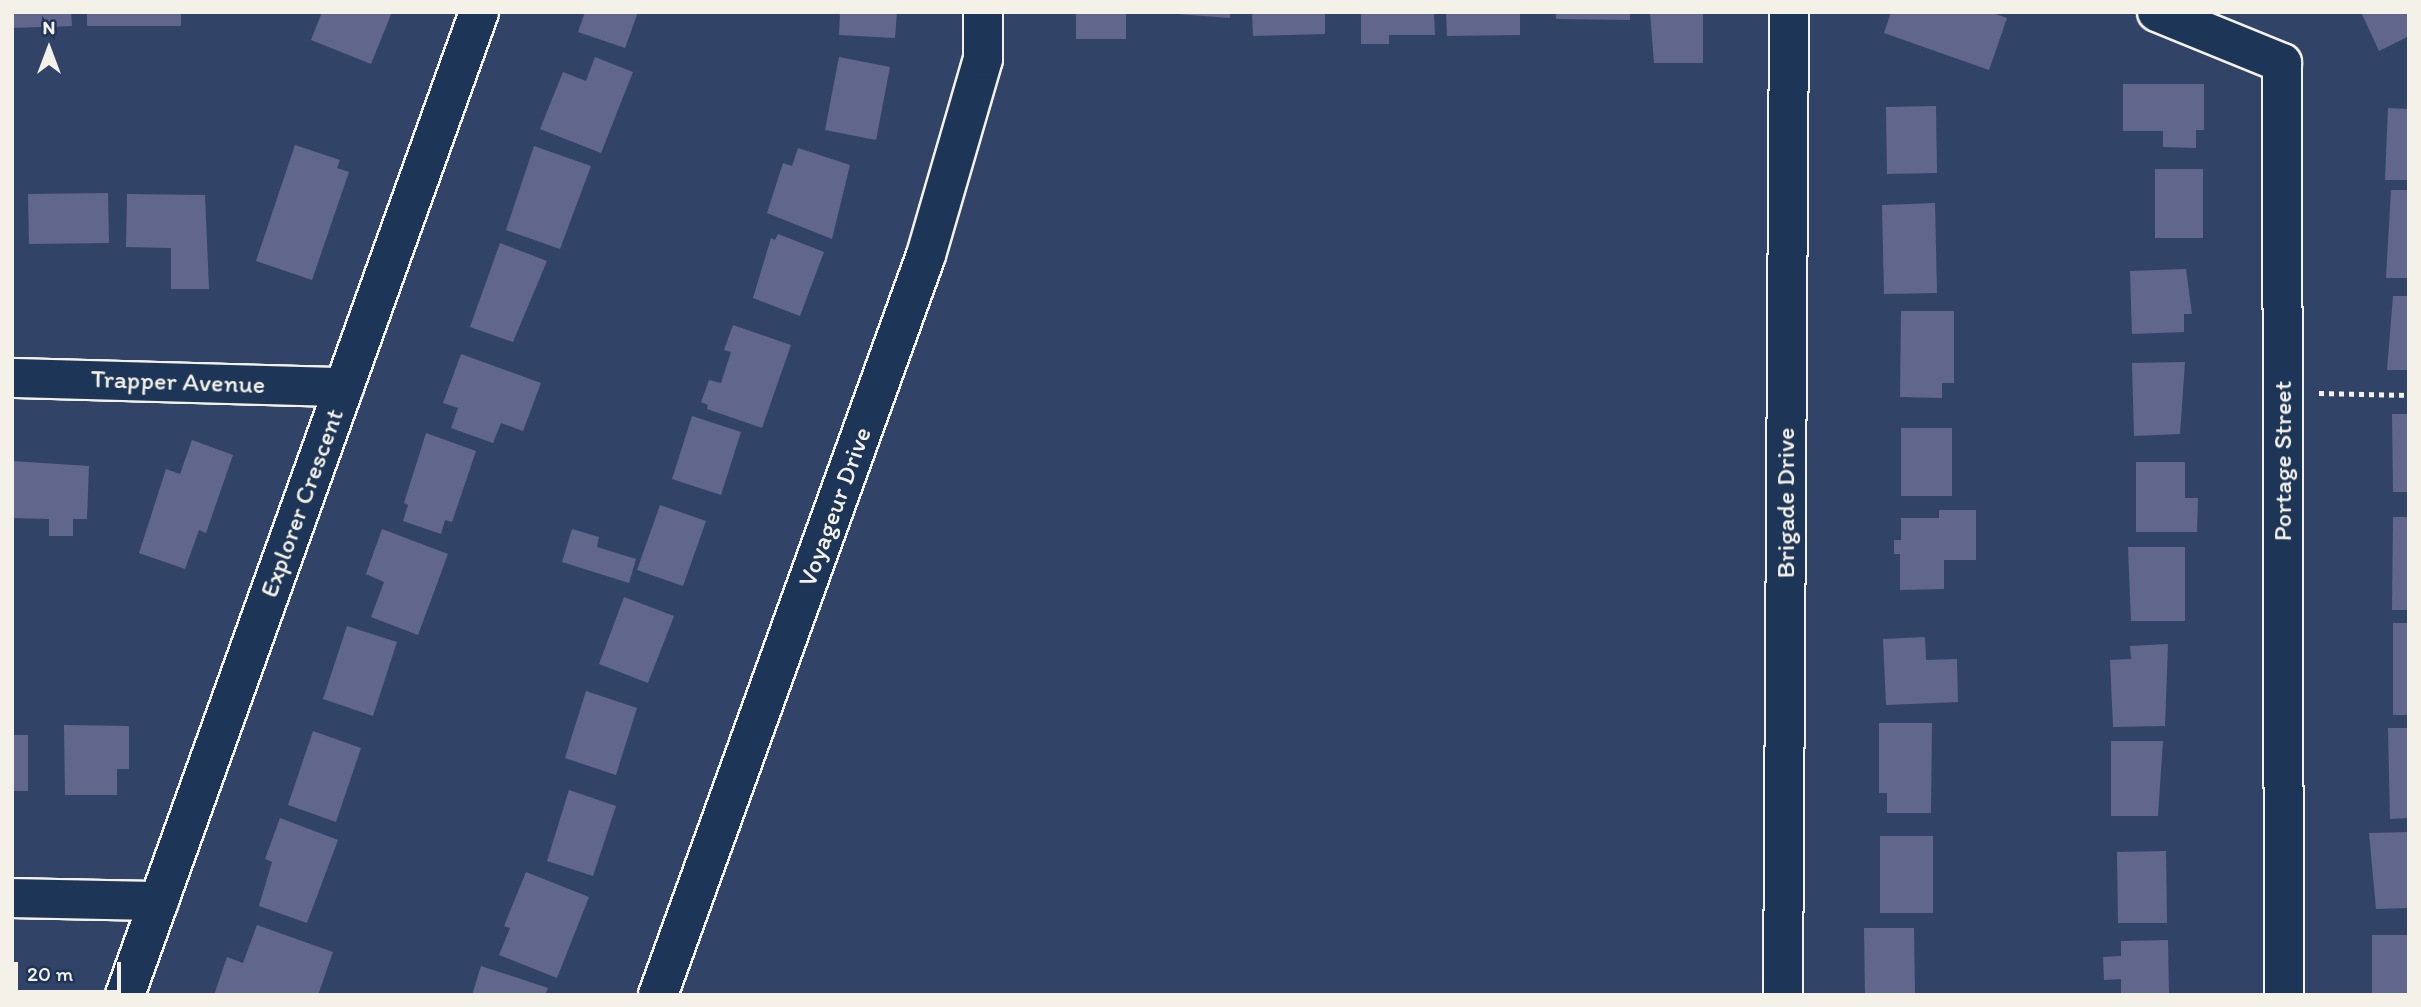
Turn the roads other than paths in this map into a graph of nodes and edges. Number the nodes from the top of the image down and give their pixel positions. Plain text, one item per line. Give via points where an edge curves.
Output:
1 (479, 12) edge
2 (983, 12) edge
3 (1789, 12) edge
4 (2157, 12) edge
5 (12, 378) edge
6 (344, 387) junction
7 (12, 898) edge
8 (159, 901) junction
9 (125, 995) edge
10 (658, 995) edge
11 (1783, 995) edge
12 (2284, 995) edge

1 - 6 street, Explorer Crescent
2 - 10 street, Voyageur Drive via 982,59 926,255
3 - 11 street, Brigade Drive
4 - 12 street, Portage Street via 2282,63
5 - 6 street, Trapper Avenue
6 - 8 street, Explorer Crescent
7 - 8 street
8 - 9 street, Explorer Crescent

